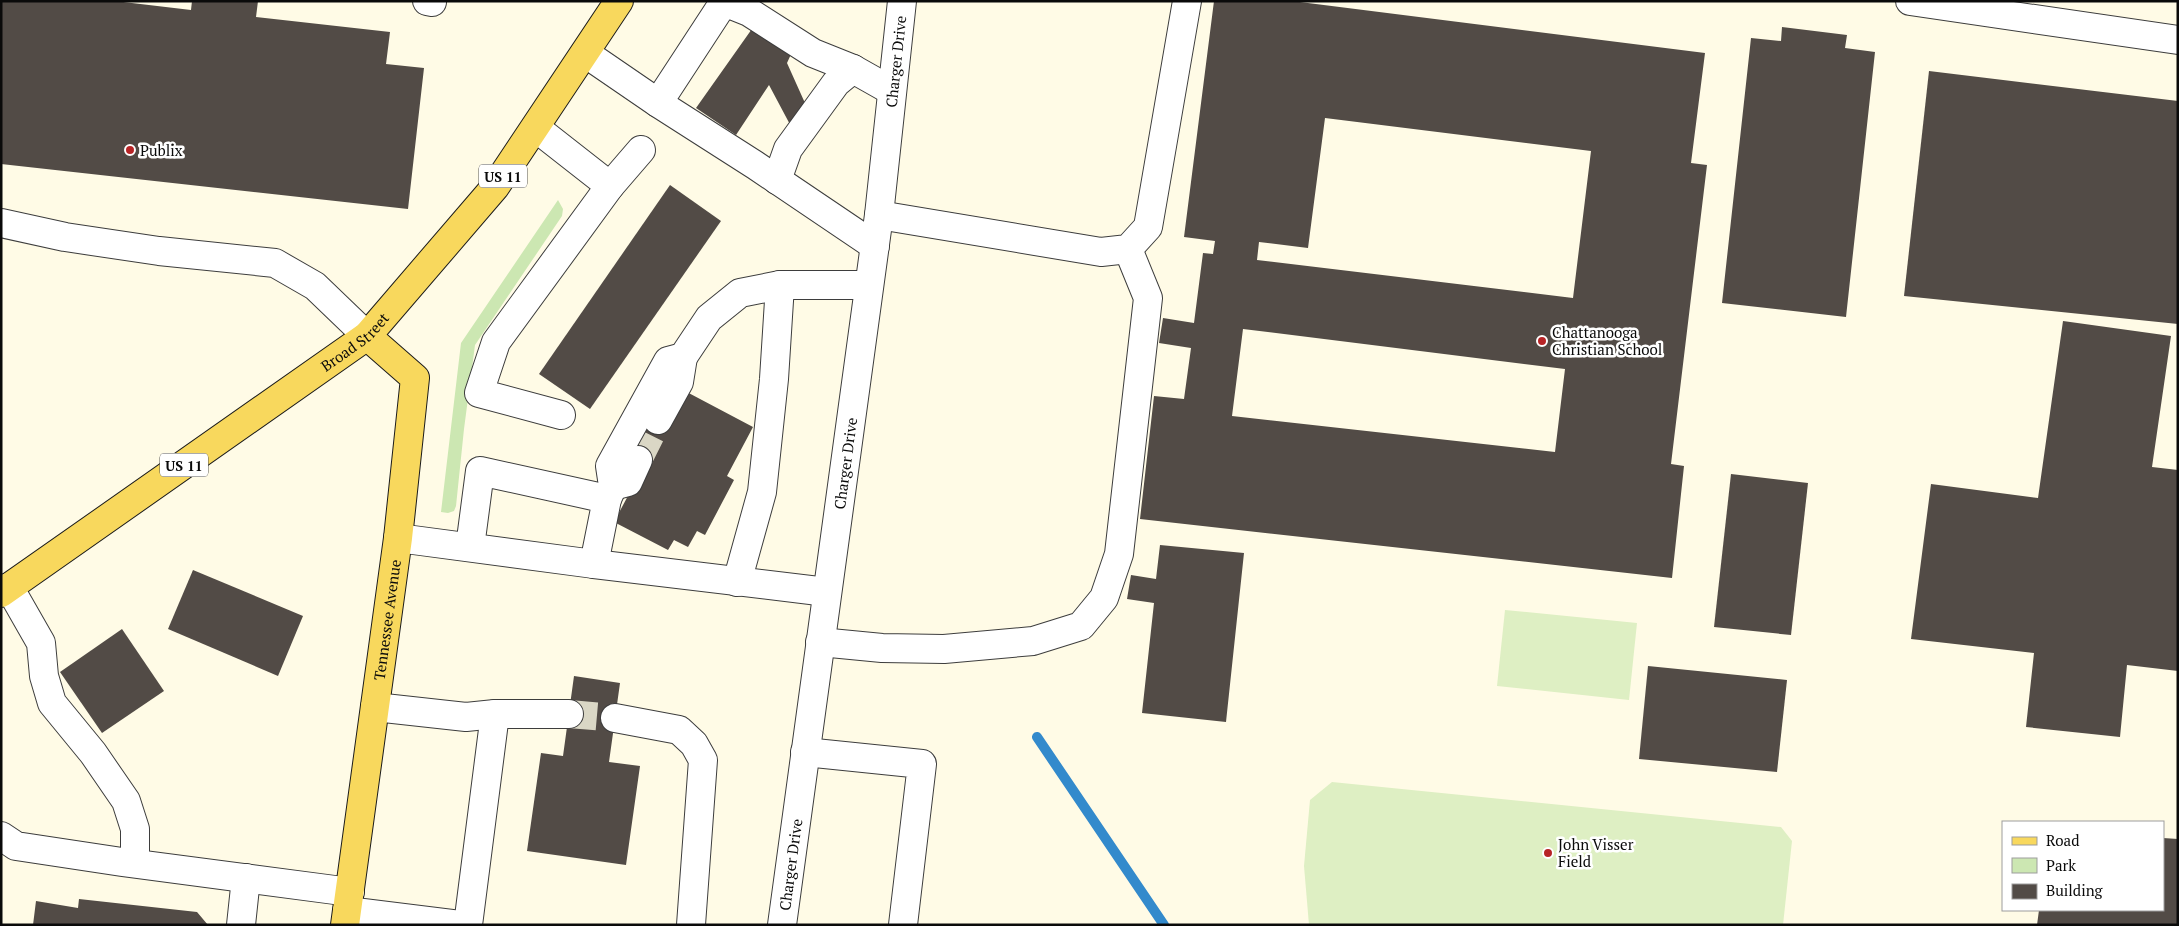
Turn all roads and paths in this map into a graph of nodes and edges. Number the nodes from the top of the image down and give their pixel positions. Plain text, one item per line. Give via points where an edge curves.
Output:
1 (427, 1) edge
2 (619, 1) edge
3 (902, 1) edge
4 (1187, 1) edge
5 (432, 2) edge
6 (723, 2) edge
7 (1921, 2) edge
8 (2178, 40) edge
9 (585, 53) junction
10 (853, 69) junction
11 (892, 91) junction
12 (658, 103) junction
13 (536, 128) junction
14 (641, 150) dead end
15 (777, 180) junction
16 (610, 186) junction
17 (879, 215) junction
18 (1, 223) edge
19 (875, 246) junction
20 (1128, 249) junction
21 (780, 285) junction
22 (869, 285) junction
23 (367, 336) junction
24 (683, 357) junction
25 (561, 415) dead end
26 (658, 420) tunnel mouth
27 (638, 460) tunnel mouth
28 (610, 493) junction
29 (398, 538) junction
30 (470, 547) junction
31 (594, 564) junction
32 (737, 582) junction
33 (5, 590) edge
34 (827, 592) junction
35 (820, 642) junction
36 (375, 707) junction
37 (495, 714) junction
38 (569, 714) tunnel mouth
39 (615, 718) tunnel mouth
40 (805, 752) junction
41 (1, 836) edge
42 (135, 863) junction
43 (246, 878) junction
44 (347, 909) edge
45 (241, 925) edge
46 (460, 925) edge
47 (468, 925) edge
48 (691, 925) edge
49 (782, 925) edge
50 (903, 925) edge

1 - 5 street
2 - 9 main road, Broad Street / US 11
3 - 11 street, Charger Drive
4 - 20 street via 1148,226
6 - 10 street via 749,12 814,53
6 - 12 street
7 - 8 street
9 - 12 street
9 - 13 main road, Broad Street / US 11
10 - 11 street
10 - 15 street via 836,83 788,149
11 - 17 street, Charger Drive
12 - 15 street
13 - 16 street
13 - 23 main road, Broad Street / US 11 via 495,187
14 - 16 street
15 - 19 street
16 - 25 street via 496,342 479,393
17 - 19 street, Charger Drive
17 - 20 street via 1101,252
18 - 23 street via 65,237 159,251 275,263 315,286
19 - 22 street, Charger Drive
20 - 35 street via 1148,298 1119,554 1104,598 1081,626 1033,641 944,649
21 - 22 street
21 - 24 street via 740,293 709,318
21 - 32 street via 762,492
22 - 34 street, Charger Drive
23 - 29 main road, Tennessee Avenue via 415,378
23 - 33 main road, Broad Street / US 11
24 - 26 street via 679,382
24 - 28 street via 668,361 610,466
27 - 28 street via 628,482
28 - 30 street via 480,471
28 - 31 street
29 - 30 street
29 - 36 main road, Tennessee Avenue
30 - 31 street
31 - 32 street
32 - 34 street
33 - 42 street via 41,643 44,676 52,703 93,753 126,802 135,829
34 - 35 street, Charger Drive
35 - 40 street, Charger Drive
36 - 37 street via 466,717
36 - 44 main road, Tennessee Avenue
37 - 38 street
37 - 47 street
39 - 48 street via 679,730 694,744 703,760
40 - 49 street, Charger Drive
40 - 50 street via 922,764
41 - 42 street via 16,846
42 - 43 street
43 - 44 street
43 - 45 street
44 - 46 street

